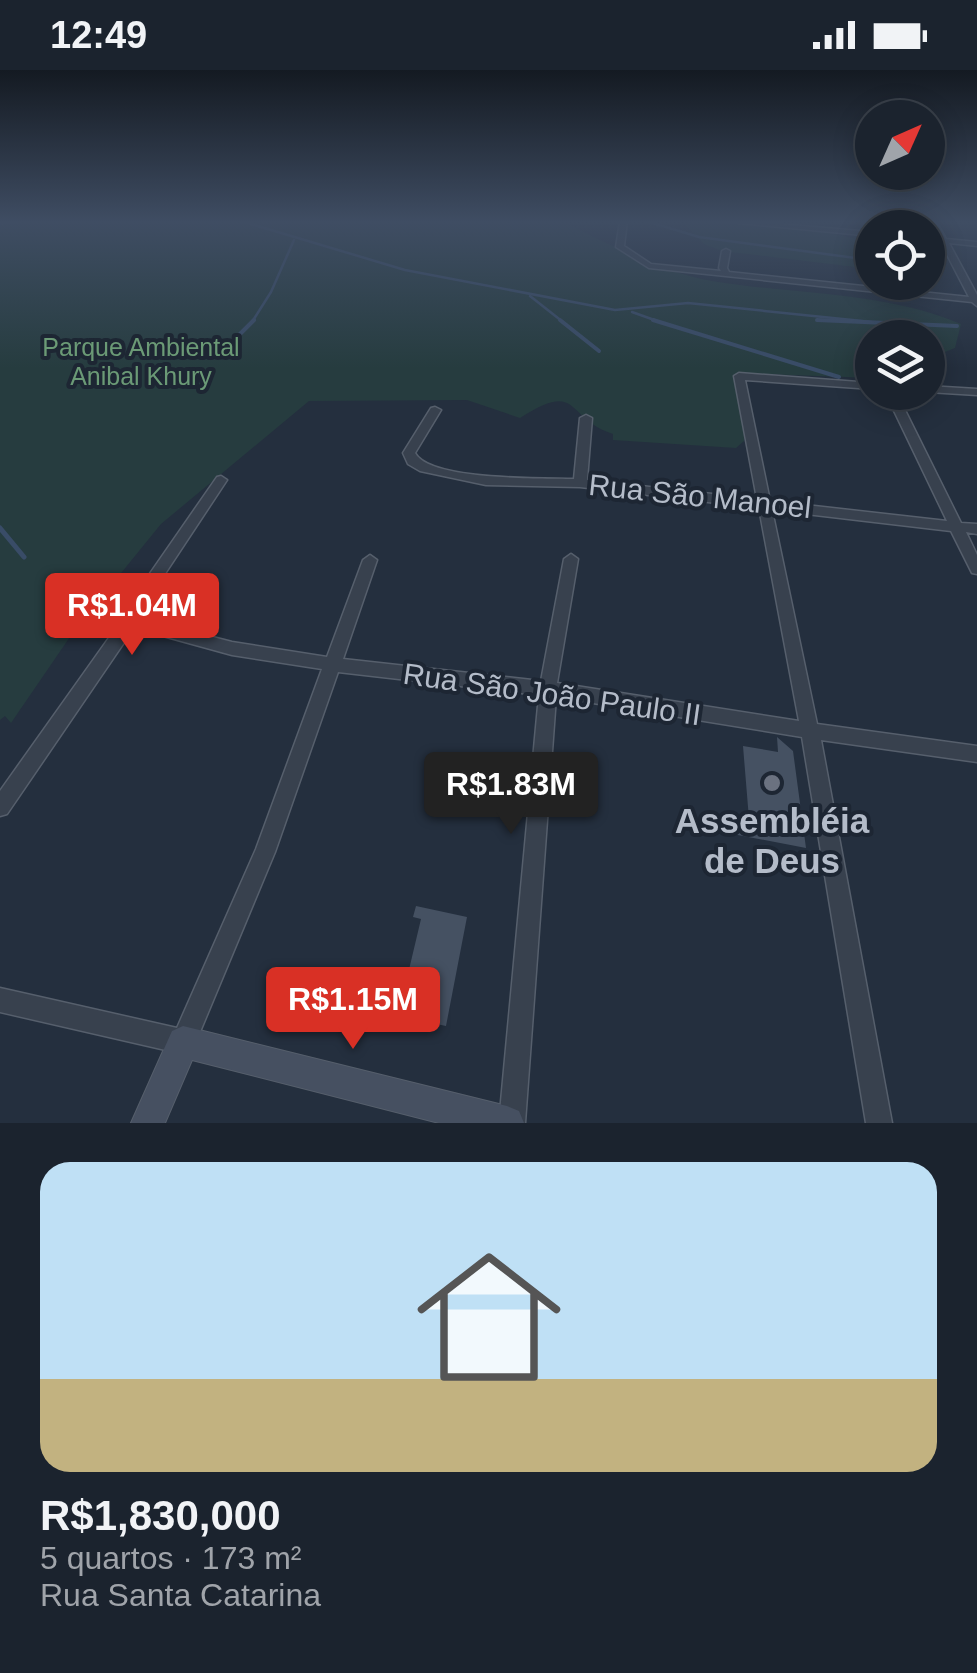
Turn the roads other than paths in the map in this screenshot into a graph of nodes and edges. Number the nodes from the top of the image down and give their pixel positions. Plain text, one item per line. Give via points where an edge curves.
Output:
1 (681, 270) edge
2 (727, 270) edge
3 (960, 270) edge
4 (727, 275) junction
5 (976, 301) edge
6 (855, 385) edge
7 (945, 391) edge
8 (977, 392) edge
9 (434, 410) dead end
10 (899, 410) edge
11 (586, 418) dead end
12 (221, 480) dead end
13 (580, 483) junction
14 (766, 502) junction
15 (956, 527) junction
16 (977, 529) edge
17 (570, 558) dead end
18 (370, 560) dead end
19 (977, 569) edge
20 (130, 622) junction
21 (330, 664) junction
22 (548, 689) junction
23 (811, 734) junction
24 (977, 754) edge
25 (0, 806) edge
26 (0, 1000) edge
27 (183, 1042) junction
28 (148, 1123) edge
29 (509, 1123) edge
30 (879, 1123) edge

1 - 4 street
2 - 4 street
3 - 5 street
4 - 5 street
6 - 14 street via 739,376
7 - 8 street
9 - 13 street, Rua São Manoel via 409,453 424,468 486,481
10 - 15 street
11 - 13 street
12 - 20 street
13 - 14 street, Rua São Manoel
14 - 15 street, Rua São Manoel
14 - 23 street
15 - 16 street, Rua São Manoel
15 - 19 street
17 - 22 street
18 - 21 street
20 - 21 street, Rua São João Paulo II
20 - 25 street
21 - 22 street, Rua São João Paulo II
21 - 27 street via 265,852
22 - 23 street, Rua São João Paulo II
22 - 29 street
23 - 24 street, Rua São João Paulo II
23 - 30 street
26 - 27 street
27 - 28 street
27 - 29 street

